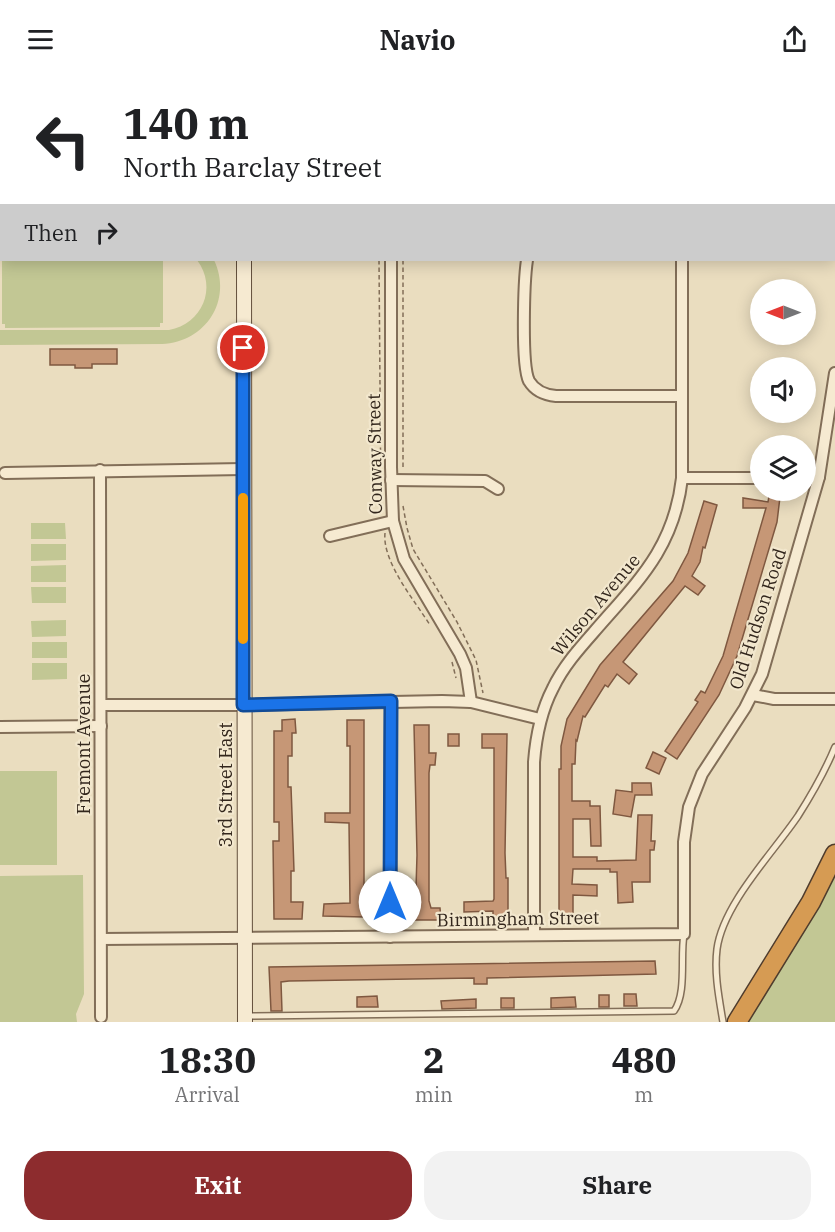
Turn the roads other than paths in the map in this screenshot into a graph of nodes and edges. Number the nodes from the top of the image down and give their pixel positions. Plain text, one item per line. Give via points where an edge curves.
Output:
1 (243, 261) edge
2 (391, 261) edge
3 (527, 261) edge
4 (682, 261) edge
5 (835, 373) edge
6 (682, 396) junction
7 (100, 470) junction
8 (243, 470) junction
9 (4, 472) dead end
10 (819, 477) joint
11 (682, 478) junction
12 (750, 478) edge
13 (391, 480) junction
14 (498, 489) dead end
15 (393, 521) junction
16 (330, 536) dead end
17 (753, 695) junction
18 (476, 699) junction
19 (835, 699) edge
20 (391, 701) junction
21 (100, 705) junction
22 (243, 705) junction
23 (540, 719) junction
24 (100, 726) junction
25 (0, 727) edge
26 (835, 747) edge
27 (835, 854) edge
28 (684, 934) junction
29 (534, 935) junction
30 (390, 937) junction
31 (101, 939) junction
32 (244, 939) junction
33 (101, 1017) dead end
34 (245, 1019) edge
35 (723, 1022) edge
36 (737, 1022) edge

1 - 8 street, 3rd Street East
2 - 13 street, Conway Street
3 - 6 street via 525,365 536,389 556,396
4 - 6 street, Wilson Avenue
5 - 10 street, Old Hudson Road
6 - 11 street, Wilson Avenue
7 - 8 street
7 - 9 street
7 - 21 street, Fremont Avenue
8 - 22 street, 3rd Street East
10 - 17 street, Old Hudson Road via 772,643
11 - 12 street
11 - 23 street, Wilson Avenue via 672,526 657,555 562,671
13 - 14 street via 485,481
13 - 15 street, Conway Street
15 - 16 street
15 - 18 street, Conway Street via 404,559 460,654
17 - 19 street
17 - 28 street, Old Hudson Road via 702,774 689,807 684,843
18 - 20 street
18 - 23 street
20 - 22 street
20 - 30 street
21 - 22 street
21 - 24 street, Fremont Avenue
22 - 32 street, 3rd Street East
23 - 29 street, Wilson Avenue via 534,762
24 - 25 street
24 - 31 street, Fremont Avenue
26 - 35 lane via 798,815 726,919 717,948 716,977
27 - 36 highway via 811,902
28 - 29 street, Birmingham Street
28 - 34 lane via 681,992 674,1011
29 - 30 street, Birmingham Street
30 - 32 street, Birmingham Street
31 - 32 street, Birmingham Street
31 - 33 street, Fremont Avenue
32 - 34 street, 3rd Street East

